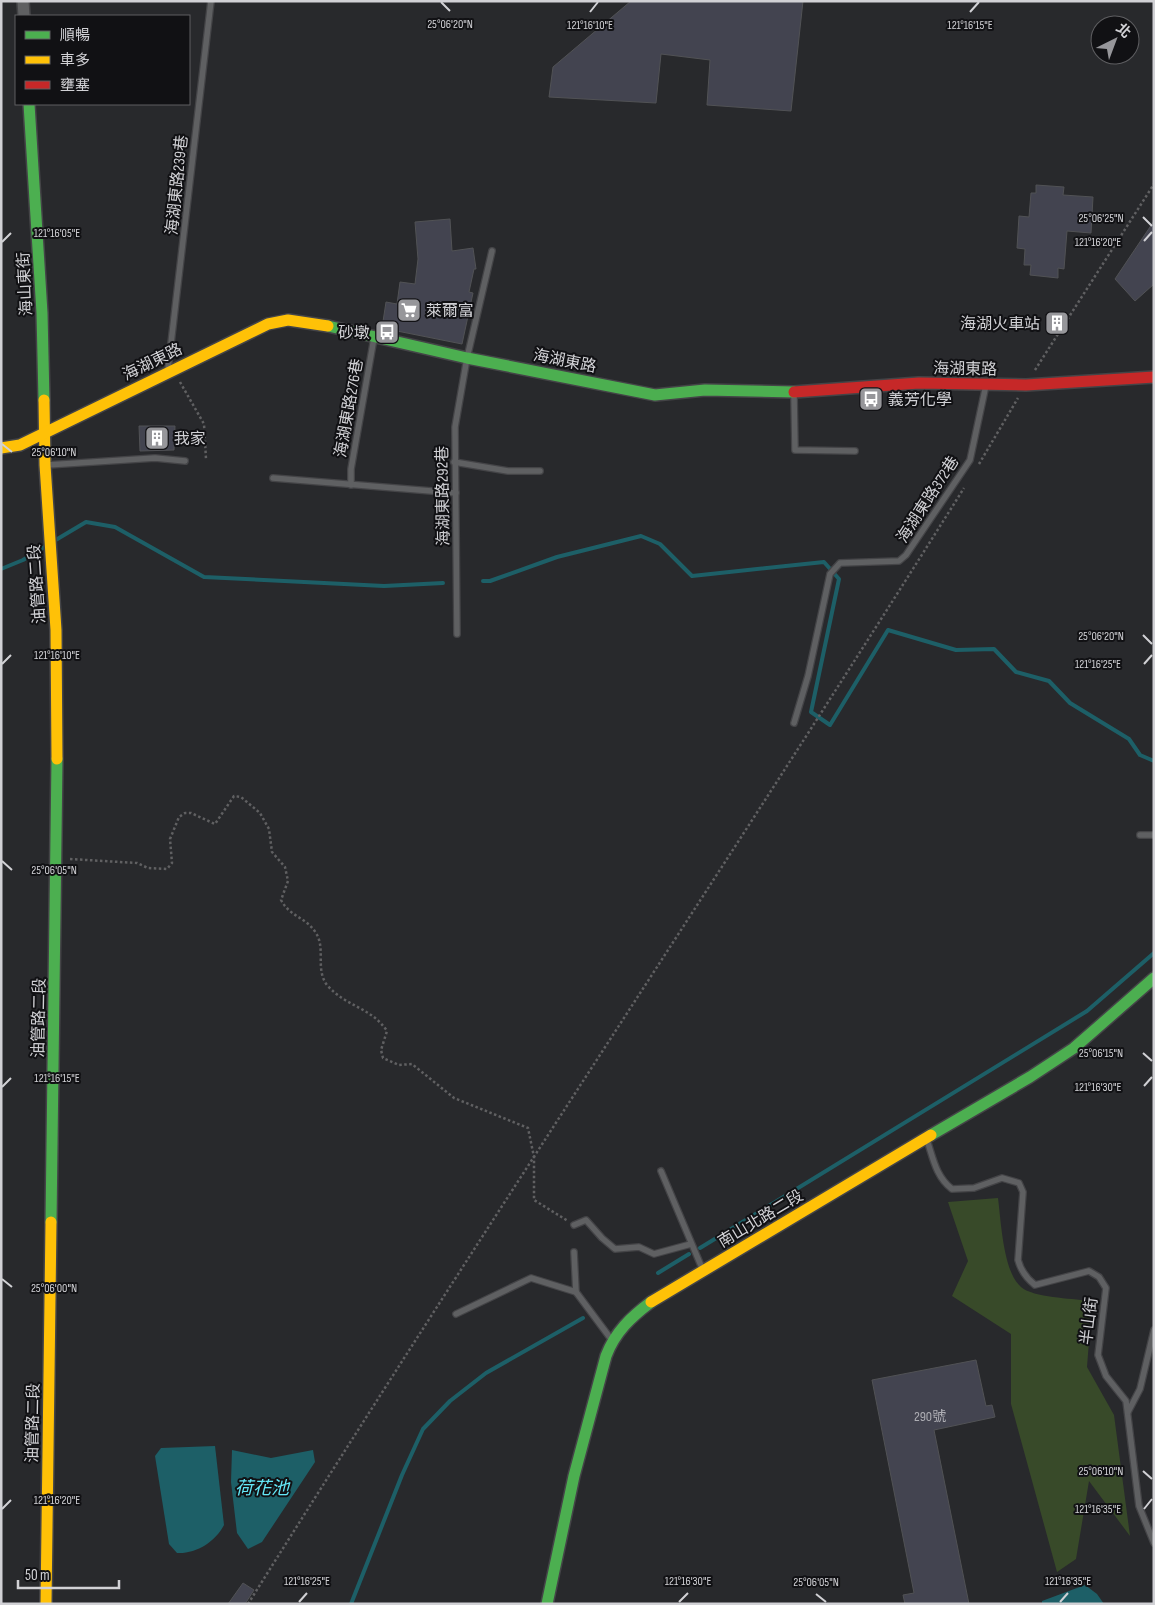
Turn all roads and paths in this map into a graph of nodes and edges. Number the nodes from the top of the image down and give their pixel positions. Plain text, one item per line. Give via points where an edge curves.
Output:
1 (23, 1) edge
2 (211, 1) edge
3 (24, 15) edge
4 (29, 105) edge
5 (1154, 184) edge
6 (492, 251) dead end
7 (374, 336) junction
8 (467, 358) junction
9 (171, 370) junction
10 (1154, 377) edge
11 (986, 385) junction
12 (1026, 385) junction
13 (794, 392) junction
14 (46, 433) junction
15 (1, 448) edge
16 (855, 451) dead end
17 (206, 459) dead end
18 (185, 461) dead end
19 (454, 462) junction
20 (45, 465) junction
21 (540, 471) dead end
22 (273, 478) dead end
23 (351, 485) junction
24 (456, 493) junction
25 (918, 561) dead end
26 (457, 634) dead end
27 (794, 723) dead end
28 (1140, 835) dead end
29 (1154, 836) edge
30 (56, 859) junction
31 (1154, 978) edge
32 (926, 1138) junction
33 (534, 1157) junction
34 (661, 1172) dead end
35 (574, 1225) joint
36 (692, 1244) junction
37 (574, 1252) dead end
38 (703, 1270) junction
39 (576, 1292) junction
40 (456, 1314) dead end
41 (1154, 1330) edge
42 (612, 1341) junction
43 (1128, 1412) junction
44 (1154, 1543) edge
45 (46, 1604) edge
46 (248, 1604) edge
47 (547, 1604) edge

1 - 3 street
2 - 9 lane, 海湖東路239巷
4 - 14 street, 海山東街
5 - 12 path
6 - 8 lane, 海湖東路292巷
7 - 8 street, 海湖東路
7 - 9 street, 海湖東路 via 288,320 268,324
7 - 23 lane, 海湖東路276巷
8 - 13 street, 海湖東路 via 655,395 705,390
8 - 19 lane, 海湖東路292巷 via 455,427
9 - 14 street, 海湖東路
9 - 17 path via 204,424
10 - 12 street, 海湖東路
11 - 12 street, 海湖東路
11 - 13 street, 海湖東路 via 919,383
11 - 27 lane, 海湖東路372巷 via 970,460 906,555 899,561 840,563 830,574 808,676
13 - 16 lane via 795,450
14 - 15 street, 海湖東路 via 20,445
14 - 20 street, 油管路二段
18 - 20 lane via 156,458
19 - 21 lane via 508,471
19 - 24 lane, 海湖東路292巷
20 - 30 street, 油管路二段 via 56,630
22 - 23 lane
23 - 24 lane
24 - 26 lane, 海湖東路292巷
25 - 33 path
28 - 29 lane
30 - 33 path via 137,863 148,868 167,869 172,863 170,839 179,817 191,813 215,824 234,796 241,797 260,813 269,829 272,852 286,867 288,881 280,900 287,910 305,920 317,934 320,967 326,983 344,1001 370,1013 387,1031 381,1050 383,1058 399,1065 412,1064 454,1098 528,1128
30 - 45 street, 油管路二段
31 - 32 street, 南山北路二段 via 1074,1048
32 - 38 street, 南山北路二段
32 - 43 lane, 半山街 via 937,1171 952,1189 974,1188 1002,1178 1019,1183 1023,1192 1018,1260 1027,1279 1035,1285 1089,1271 1099,1277 1106,1288 1098,1355 1106,1376 1126,1401
33 - 35 path via 534,1200
33 - 46 path
34 - 36 lane
35 - 36 lane via 586,1220 615,1249 639,1247 654,1254
36 - 38 lane
37 - 39 lane
38 - 42 street, 南山北路二段 via 649,1304 628,1321
39 - 40 lane via 531,1278
39 - 42 lane
41 - 43 lane via 1140,1389
42 - 47 street, 南山北路二段 via 579,1452
43 - 44 lane, 半山街 via 1140,1506

